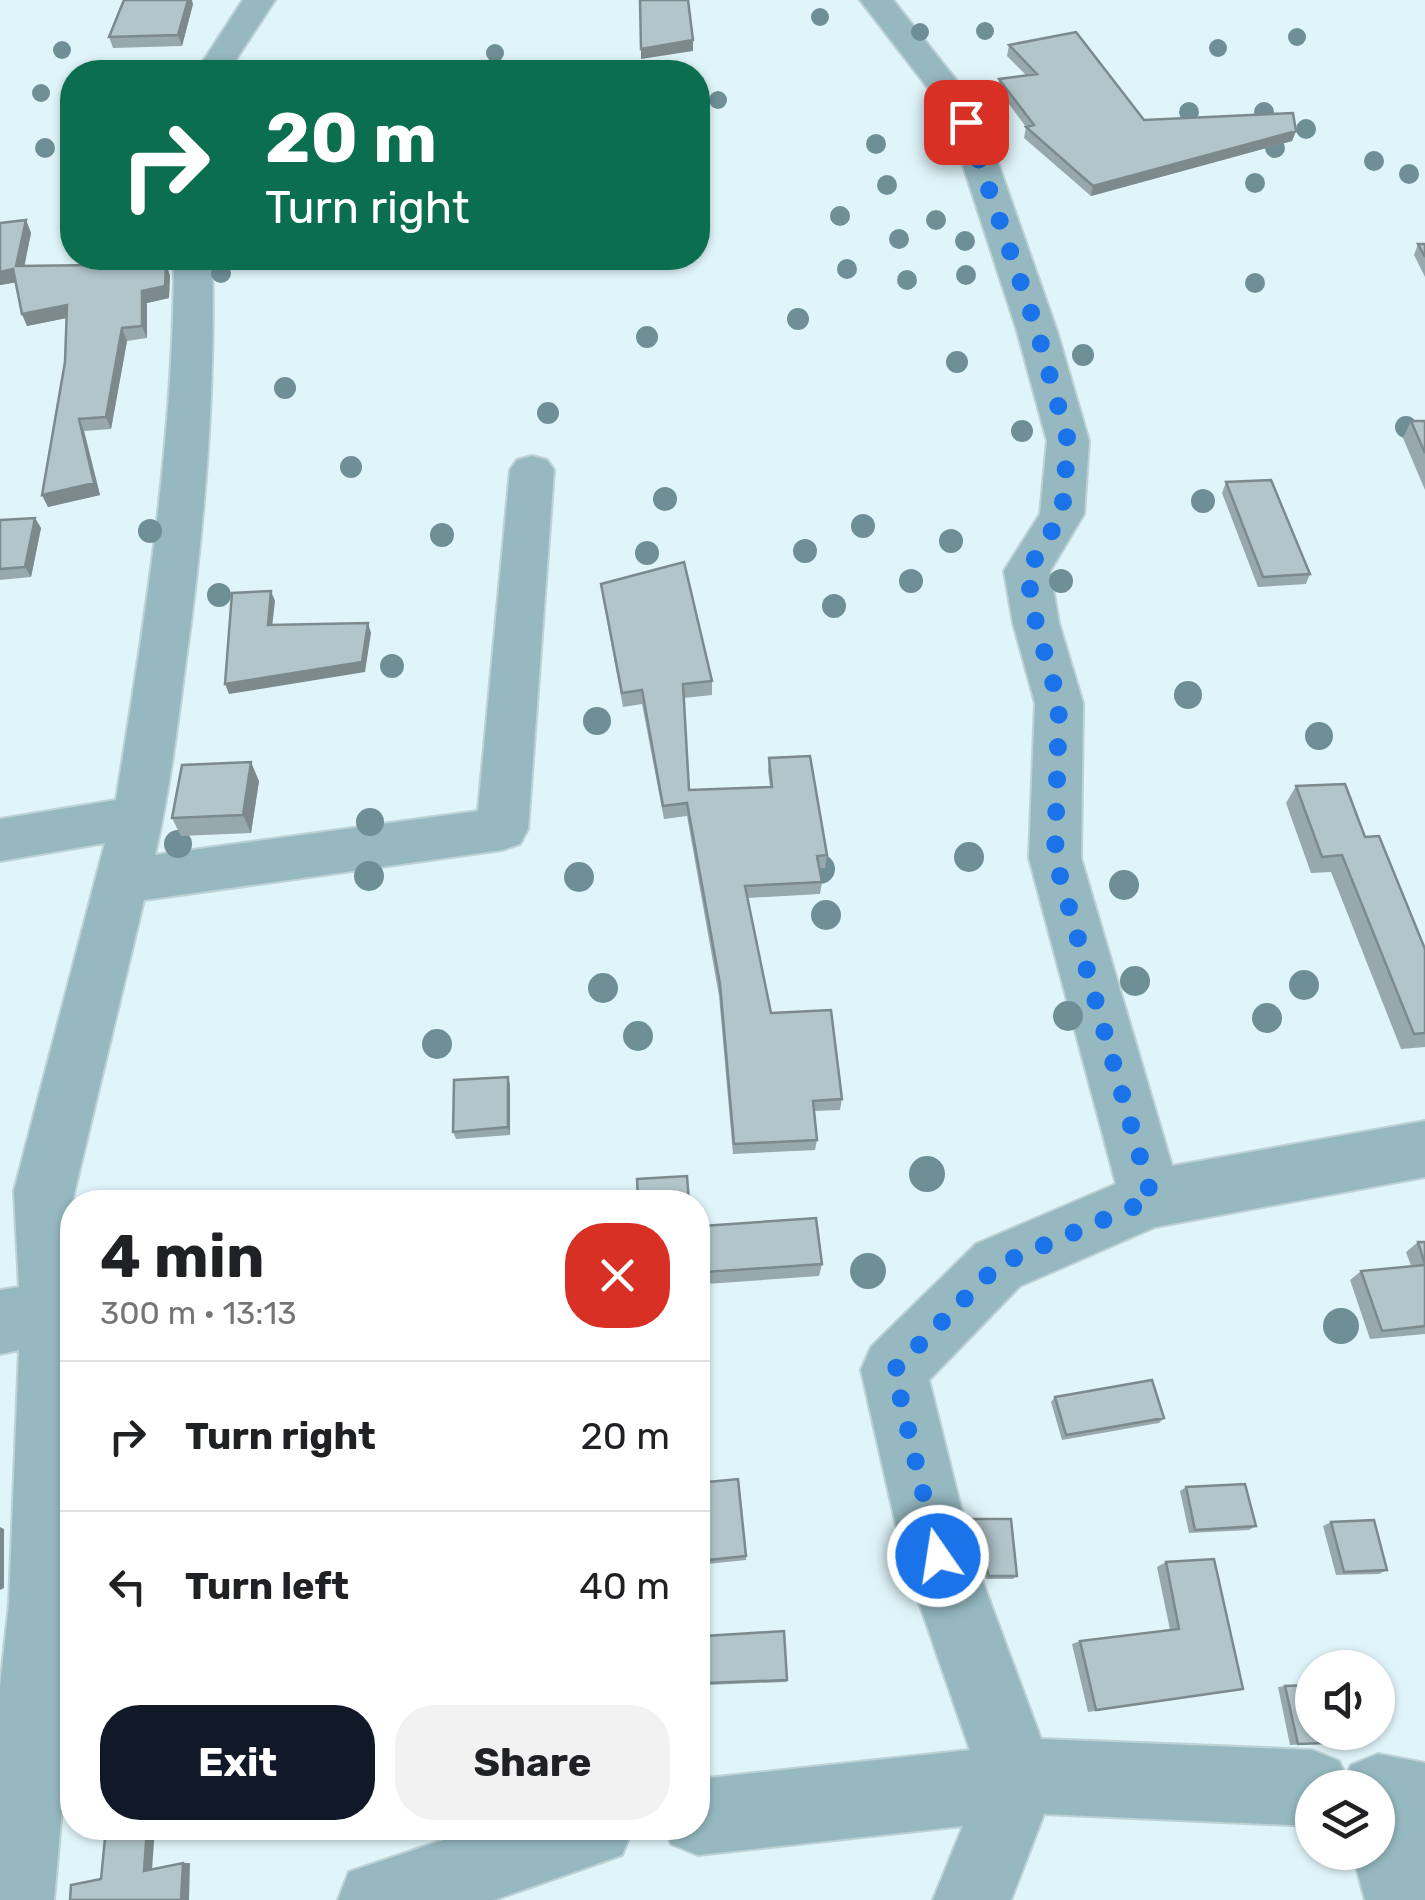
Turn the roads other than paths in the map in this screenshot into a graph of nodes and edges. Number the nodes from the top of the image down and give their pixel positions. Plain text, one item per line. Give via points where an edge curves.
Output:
1 (259, 0) edge
2 (876, 0) edge
3 (220, 60) edge
4 (192, 270) edge
5 (532, 470) dead end
6 (138, 817) junction
7 (0, 840) edge
8 (122, 881) junction
9 (1425, 1149) edge
10 (1152, 1199) junction
11 (26, 1317) edge
12 (1019, 1782) junction
13 (1295, 1787) edge
14 (1395, 1795) edge
15 (1425, 1801) edge
16 (710, 1815) edge
17 (559, 1840) edge
18 (1395, 1867) edge
19 (14, 1900) edge
20 (377, 1900) edge
21 (972, 1900) edge
22 (1404, 1900) edge

1 - 3 street
2 - 10 street via 962,109 1068,441 1062,514 1027,572 1059,703 1055,858
4 - 6 street via 179,548
5 - 8 street via 502,830
6 - 7 street
6 - 8 street
8 - 11 street via 44,1191
9 - 10 street
10 - 12 street via 998,1265 894,1370 938,1556
11 - 19 street via 45,1604
12 - 13 street via 1049,1775
12 - 16 street
12 - 21 street
14 - 15 street
17 - 20 street
18 - 22 street

